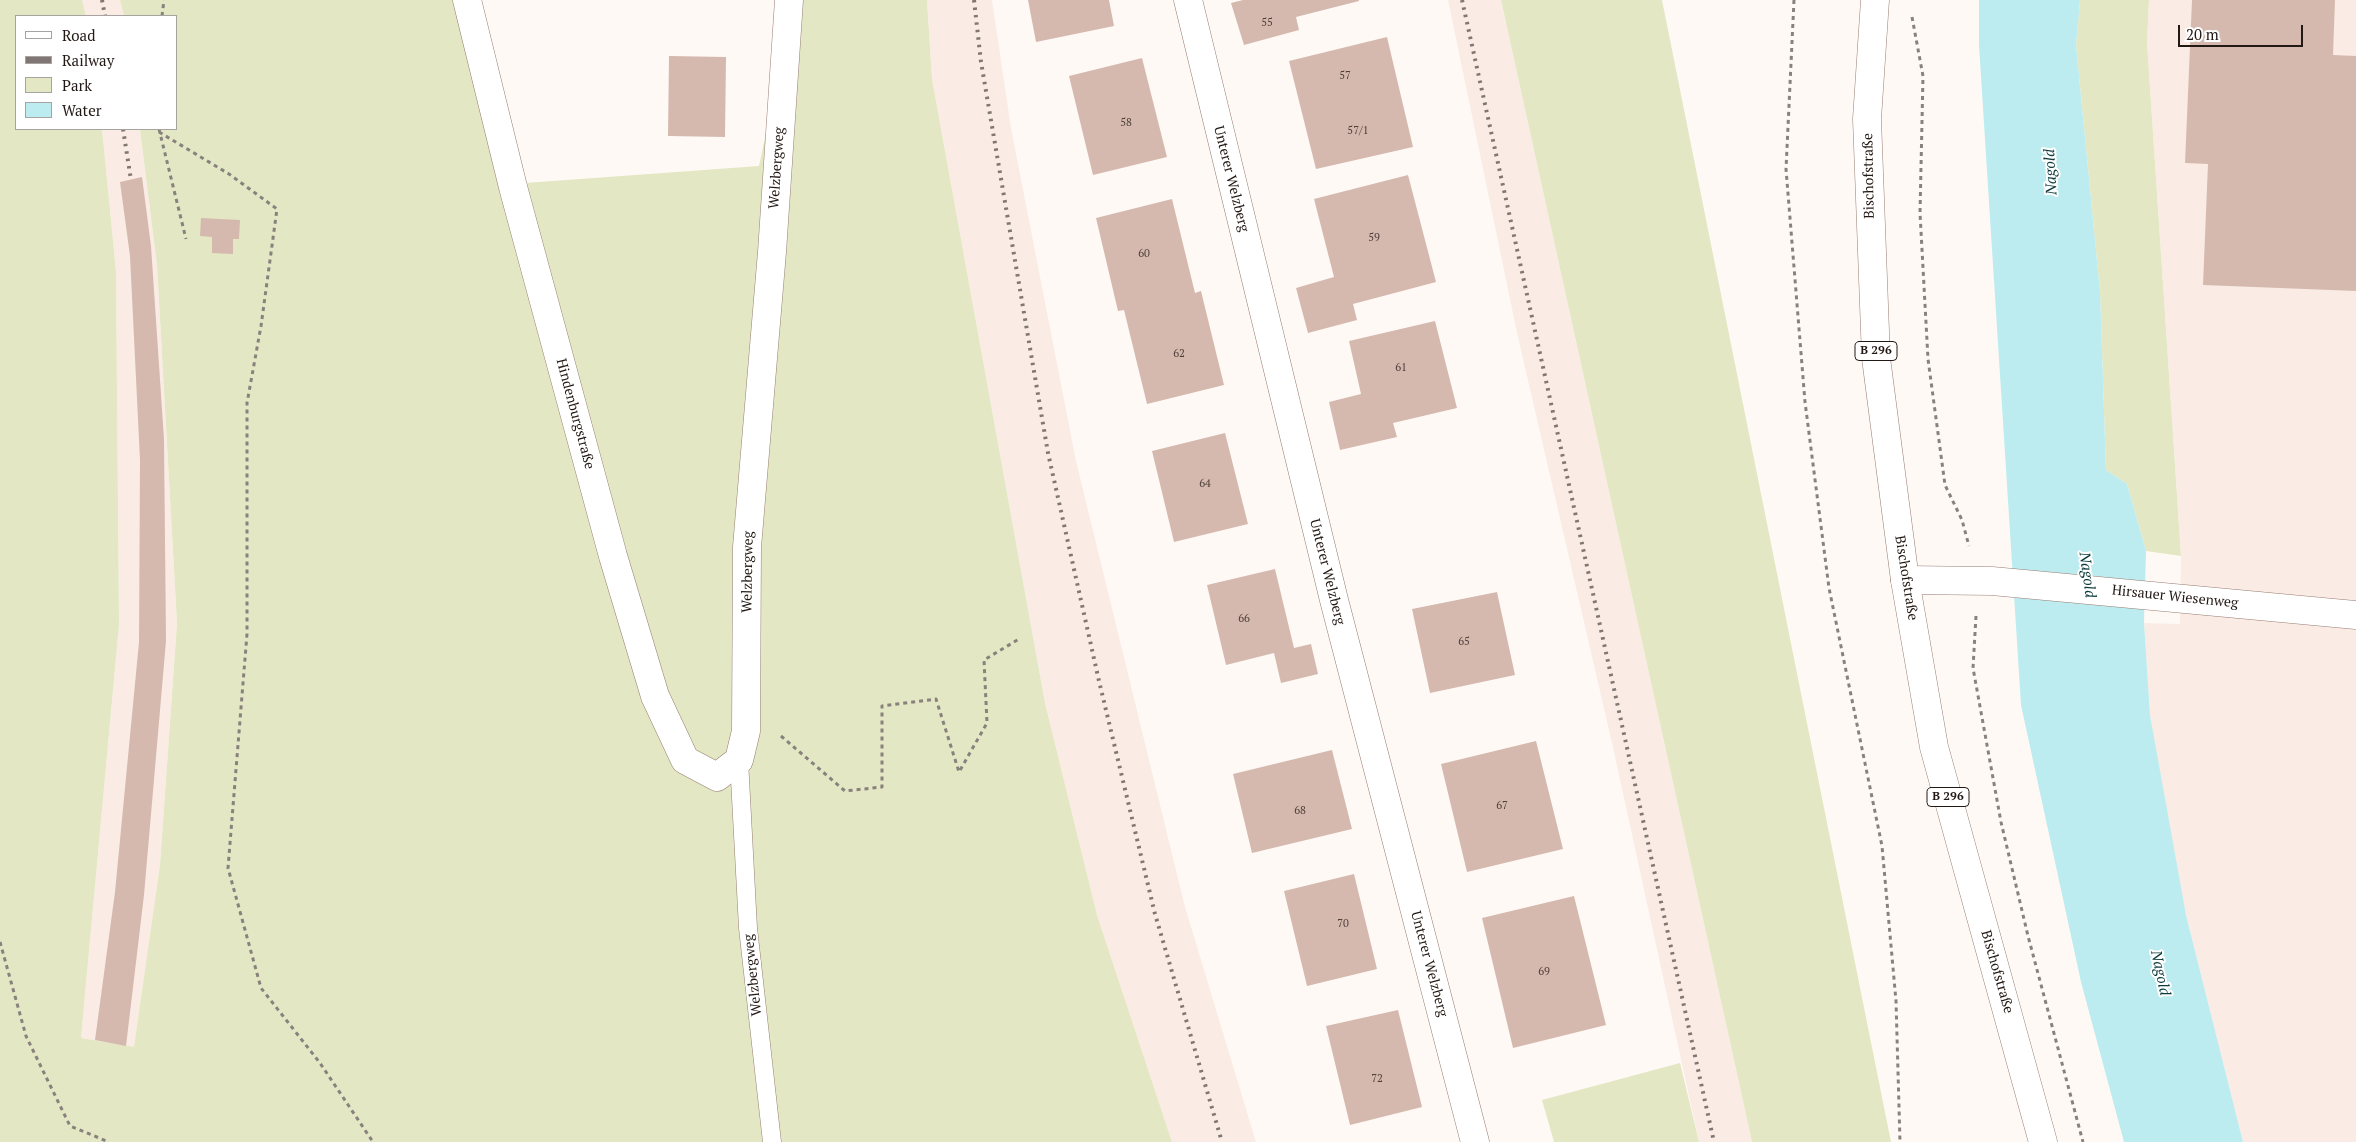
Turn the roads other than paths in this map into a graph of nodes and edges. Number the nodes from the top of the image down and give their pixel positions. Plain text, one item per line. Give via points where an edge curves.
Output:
1 (467, 0) edge
2 (789, 0) edge
3 (1188, 0) edge
4 (1875, 0) edge
5 (1905, 580) junction
6 (2356, 615) edge
7 (739, 760) junction
8 (772, 1142) edge
9 (1475, 1142) edge
10 (2043, 1142) edge

1 - 7 street, Hindenburgstraße via 513,187 613,556 655,696 685,760 717,777
2 - 7 street, Welzbergweg via 747,548 746,732
3 - 9 street, Unterer Welzberg via 1336,609
4 - 5 street, Bischofstraße / B 296 via 1867,120 1875,330
5 - 6 street, Hirsauer Wiesenweg via 1992,580
5 - 10 street, Bischofstraße / B 296 via 1934,747
7 - 8 lane, Welzbergweg via 748,928

